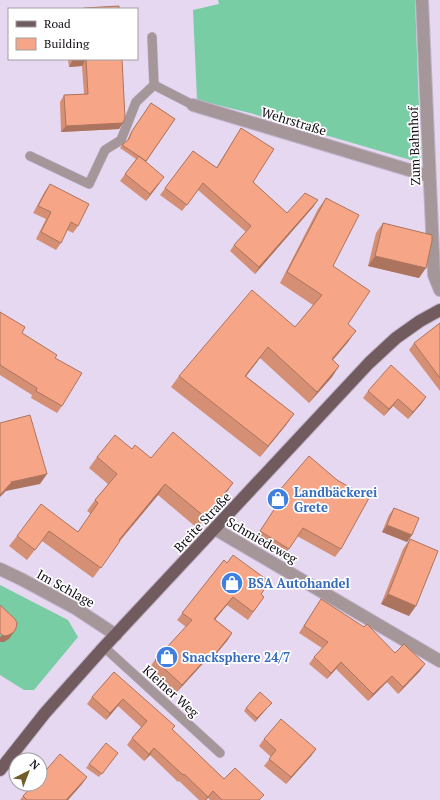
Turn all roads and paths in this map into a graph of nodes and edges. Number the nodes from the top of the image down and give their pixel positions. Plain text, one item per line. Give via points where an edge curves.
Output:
1 (422, 0) edge
2 (152, 37) dead end
3 (154, 85) junction
4 (193, 105) joint
5 (30, 156) dead end
6 (429, 176) junction
7 (440, 290) edge
8 (440, 310) edge
9 (215, 529) junction
10 (0, 569) edge
11 (116, 635) junction
12 (104, 647) junction
13 (440, 661) edge
14 (220, 753) dead end
15 (0, 770) edge

1 - 6 street, Zum Bahnhof
2 - 3 lane
3 - 4 lane, Wehrstraße
3 - 5 lane via 136,102 120,140 105,150 89,184
4 - 6 street, Wehrstraße
6 - 7 street, Zum Bahnhof via 434,275
8 - 9 main road, Breite Straße via 396,338 369,363
9 - 11 main road, Breite Straße
9 - 13 street, Schmiedeweg
10 - 11 street, Im Schlage via 75,608
11 - 12 main road, Breite Straße
12 - 14 lane, Kleiner Weg
12 - 15 main road, Breite Straße via 45,713

